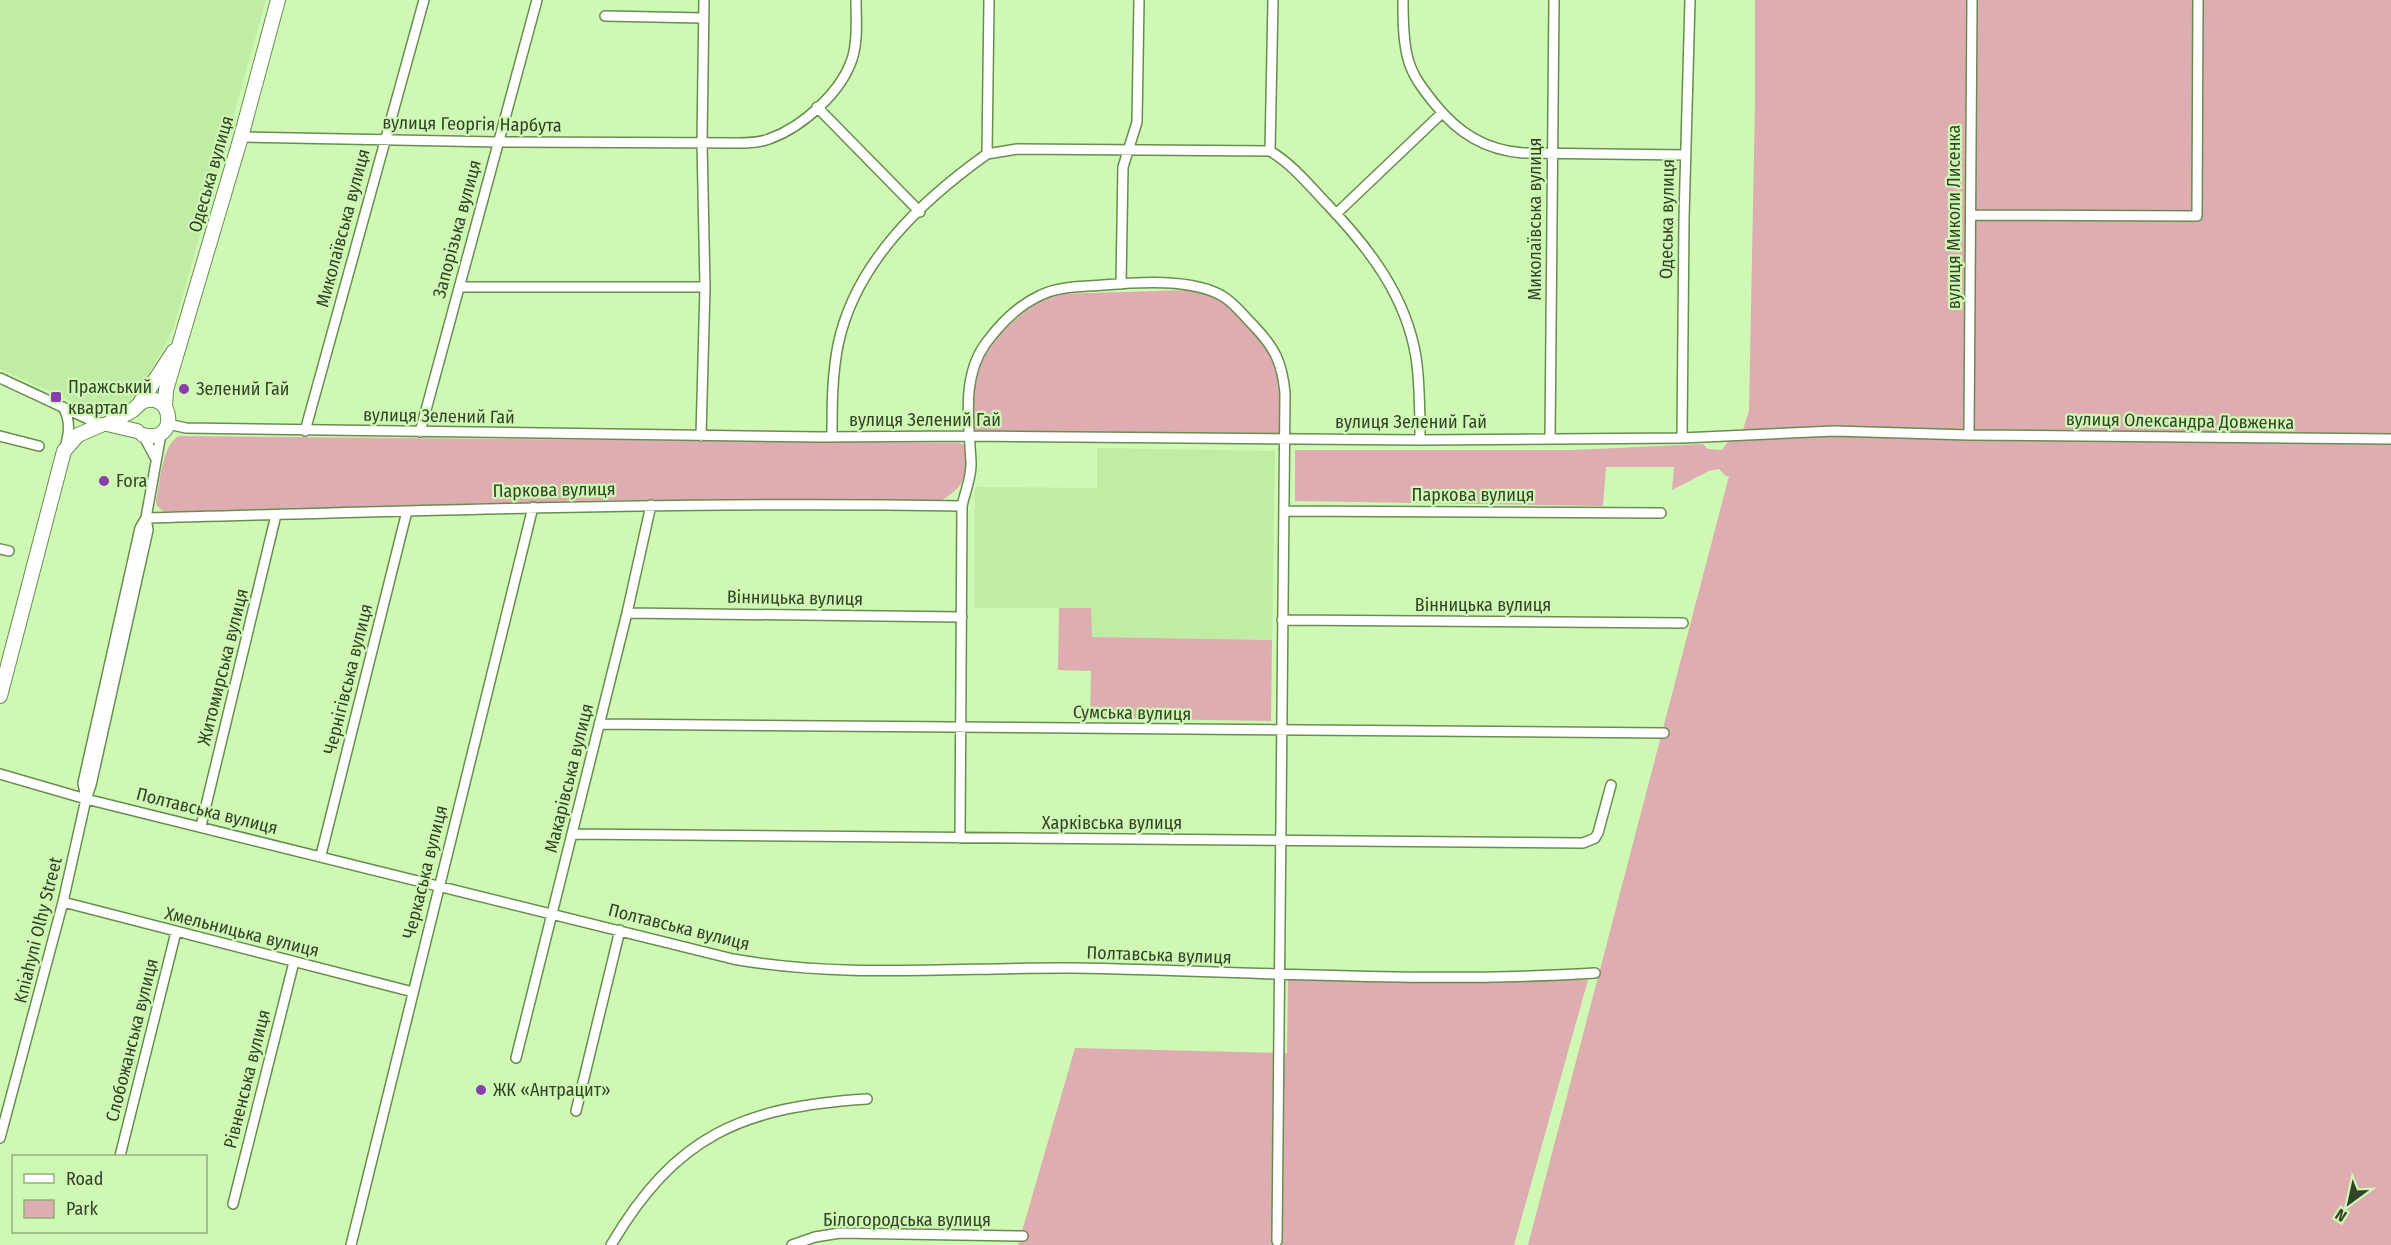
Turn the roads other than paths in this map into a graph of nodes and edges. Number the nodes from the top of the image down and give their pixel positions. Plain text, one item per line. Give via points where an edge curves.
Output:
1 (278, 0) edge
2 (424, 0) edge
3 (537, 0) edge
4 (704, 0) edge
5 (856, 0) edge
6 (989, 0) edge
7 (1138, 0) edge
8 (1273, 0) edge
9 (1403, 0) edge
10 (1554, 0) edge
11 (1690, 0) edge
12 (1972, 0) edge
13 (2198, 0) edge
14 (605, 16) dead end
15 (703, 18) junction
16 (817, 107) junction
17 (1442, 113) junction
18 (241, 137) junction
19 (385, 139) junction
20 (498, 142) junction
21 (702, 142) junction
22 (1128, 150) junction
23 (1270, 151) junction
24 (1551, 153) junction
25 (987, 154) junction
26 (1686, 155) junction
27 (920, 212) junction
28 (1336, 214) junction
29 (1971, 215) junction
30 (1121, 284) junction
31 (459, 287) junction
32 (705, 288) junction
33 (182, 340) junction
34 (0, 378) edge
35 (137, 406) junction
36 (63, 407) junction
37 (165, 407) junction
38 (101, 425) joint
39 (165, 429) junction
40 (305, 431) junction
41 (420, 432) junction
42 (140, 433) junction
43 (1969, 435) junction
44 (0, 436) edge
45 (701, 436) junction
46 (968, 436) junction
47 (832, 437) junction
48 (1286, 438) junction
49 (1682, 438) junction
50 (1550, 439) junction
51 (2391, 439) edge
52 (1420, 440) junction
53 (39, 446) dead end
54 (64, 451) junction
55 (157, 461) junction
56 (651, 505) junction
57 (962, 506) junction
58 (533, 507) junction
59 (407, 511) junction
60 (1284, 511) junction
61 (1660, 513) dead end
62 (276, 515) junction
63 (146, 518) junction
64 (627, 613) junction
65 (962, 617) junction
66 (1282, 620) junction
67 (1683, 623) dead end
68 (4, 664) edge
69 (0, 696) edge
70 (599, 724) junction
71 (961, 727) junction
72 (1280, 731) junction
73 (1664, 733) dead end
74 (0, 774) edge
75 (1611, 785) dead end
76 (86, 798) junction
77 (201, 826) junction
78 (572, 834) junction
79 (960, 838) junction
80 (1280, 840) junction
81 (321, 855) junction
82 (439, 885) junction
83 (63, 903) junction
84 (553, 913) junction
85 (620, 930) junction
86 (176, 932) junction
87 (294, 962) junction
88 (1595, 973) dead end
89 (1279, 975) junction
90 (413, 992) junction
91 (516, 1059) dead end
92 (867, 1099) dead end
93 (576, 1111) dead end
94 (0, 1138) edge
95 (120, 1155) edge
96 (232, 1204) dead end
97 (1023, 1236) dead end
98 (1277, 1241) dead end
99 (351, 1245) edge
100 (611, 1245) edge
101 (792, 1245) edge

1 - 18 main road, Одеська вулиця
2 - 19 street, Миколаївська вулиця
3 - 20 street, Запорізька вулиця
4 - 15 street
5 - 16 street, вулиця Георгія Нарбута via 855,45 846,74
6 - 25 street
7 - 22 street via 1137,122
8 - 23 street
9 - 17 street via 1404,39 1412,72
10 - 24 street, Миколаївська вулиця
11 - 26 street, Одеська вулиця
12 - 29 street, вулиця Миколи Лисенка
13 - 29 street via 2197,216
14 - 15 street
15 - 21 street
16 - 21 street, вулиця Георгія Нарбута via 769,139
16 - 27 street
17 - 24 street via 1460,131 1486,146 1504,151
17 - 28 street
18 - 19 street, вулиця Георгія Нарбута
18 - 33 main road, Одеська вулиця
19 - 20 street, вулиця Георгія Нарбута
19 - 40 street, Миколаївська вулиця
20 - 21 street, вулиця Георгія Нарбута
20 - 31 street, Запорізька вулиця
21 - 32 street
22 - 23 street
22 - 25 street via 1017,149
22 - 30 street via 1123,167
23 - 28 street via 1291,166
24 - 26 street
24 - 50 street, Миколаївська вулиця
25 - 27 street
26 - 49 street, Одеська вулиця
27 - 47 street via 865,273 846,318 834,369
28 - 52 street via 1379,267 1404,312 1416,358
29 - 43 street, вулиця Миколи Лисенка
30 - 46 street via 1042,294 1015,312 977,357 969,389
30 - 48 street via 1190,285 1224,297 1235,307 1261,333 1281,362
31 - 32 street
31 - 41 street, Запорізька вулиця
32 - 45 street
33 - 35 main road, Одеська вулиця
33 - 37 main road, Одеська вулиця via 166,390
34 - 36 street
35 - 37 main road via 152,400
35 - 42 main road via 132,420
35 - 42 main road via 107,424
36 - 38 street
36 - 54 street via 69,421
37 - 39 main road
38 - 54 main road via 78,435
39 - 40 street, вулиця Зелений Гай
39 - 42 main road via 149,437
39 - 55 street, Kniahyni Olhy Street
40 - 41 street, вулиця Зелений Гай
41 - 45 street, вулиця Зелений Гай
42 - 55 street
43 - 49 street, вулиця Олександра Довженка via 1834,431
43 - 51 street, вулиця Олександра Довженка
44 - 53 street
45 - 47 street, вулиця Зелений Гай
46 - 47 street, вулиця Зелений Гай
46 - 48 street, вулиця Зелений Гай
46 - 57 street via 971,471
48 - 52 street, вулиця Зелений Гай
48 - 60 street
49 - 50 street, вулиця Зелений Гай
50 - 52 street, вулиця Зелений Гай
54 - 68 main road
55 - 63 street, Kniahyni Olhy Street
56 - 57 street, Паркова вулиця
56 - 58 street, Паркова вулиця
56 - 64 street, Макарівська вулиця
57 - 65 street
58 - 59 street, Паркова вулиця
58 - 82 street, Черкаська вулиця
59 - 62 street, Паркова вулиця
59 - 81 street, Чернігівська вулиця
60 - 61 street, Паркова вулиця
60 - 66 street
62 - 63 street, Паркова вулиця
62 - 77 street, Житомирська вулиця
63 - 76 street, Kniahyni Olhy Street via 140,528 83,783
64 - 65 street, Вінницька вулиця
64 - 70 street, Макарівська вулиця
65 - 71 street
66 - 67 street, Вінницька вулиця
66 - 72 street
68 - 69 main road
70 - 71 street, Сумська вулиця
70 - 78 street, Макарівська вулиця
71 - 72 street, Сумська вулиця
71 - 79 street
72 - 73 street, Сумська вулиця
72 - 80 street
74 - 76 street, Полтавська вулиця
75 - 80 street, Харківська вулиця via 1598,833 1583,843
76 - 77 street, Полтавська вулиця
76 - 83 street, Kniahyni Olhy Street
77 - 81 street, Полтавська вулиця
78 - 79 street, Харківська вулиця
78 - 84 street, Макарівська вулиця
79 - 80 street, Харківська вулиця
80 - 89 street
81 - 82 street, Полтавська вулиця
82 - 84 street, Полтавська вулиця
82 - 90 street, Черкаська вулиця
83 - 86 street, Хмельницька вулиця
83 - 94 street, Kniahyni Olhy Street
84 - 85 street, Полтавська вулиця
84 - 91 street, Макарівська вулиця
85 - 89 street, Полтавська вулиця via 733,959 790,967 1072,968
85 - 93 street
86 - 87 street, Хмельницька вулиця
86 - 95 street, Слобожанська вулиця
87 - 90 street, Хмельницька вулиця
87 - 96 street, Рівненська вулиця
88 - 89 street, Полтавська вулиця
89 - 98 street
90 - 99 street, Черкаська вулиця
92 - 100 street via 781,1109 734,1124 697,1144 655,1181
97 - 101 street, Білогородська вулиця via 840,1233

